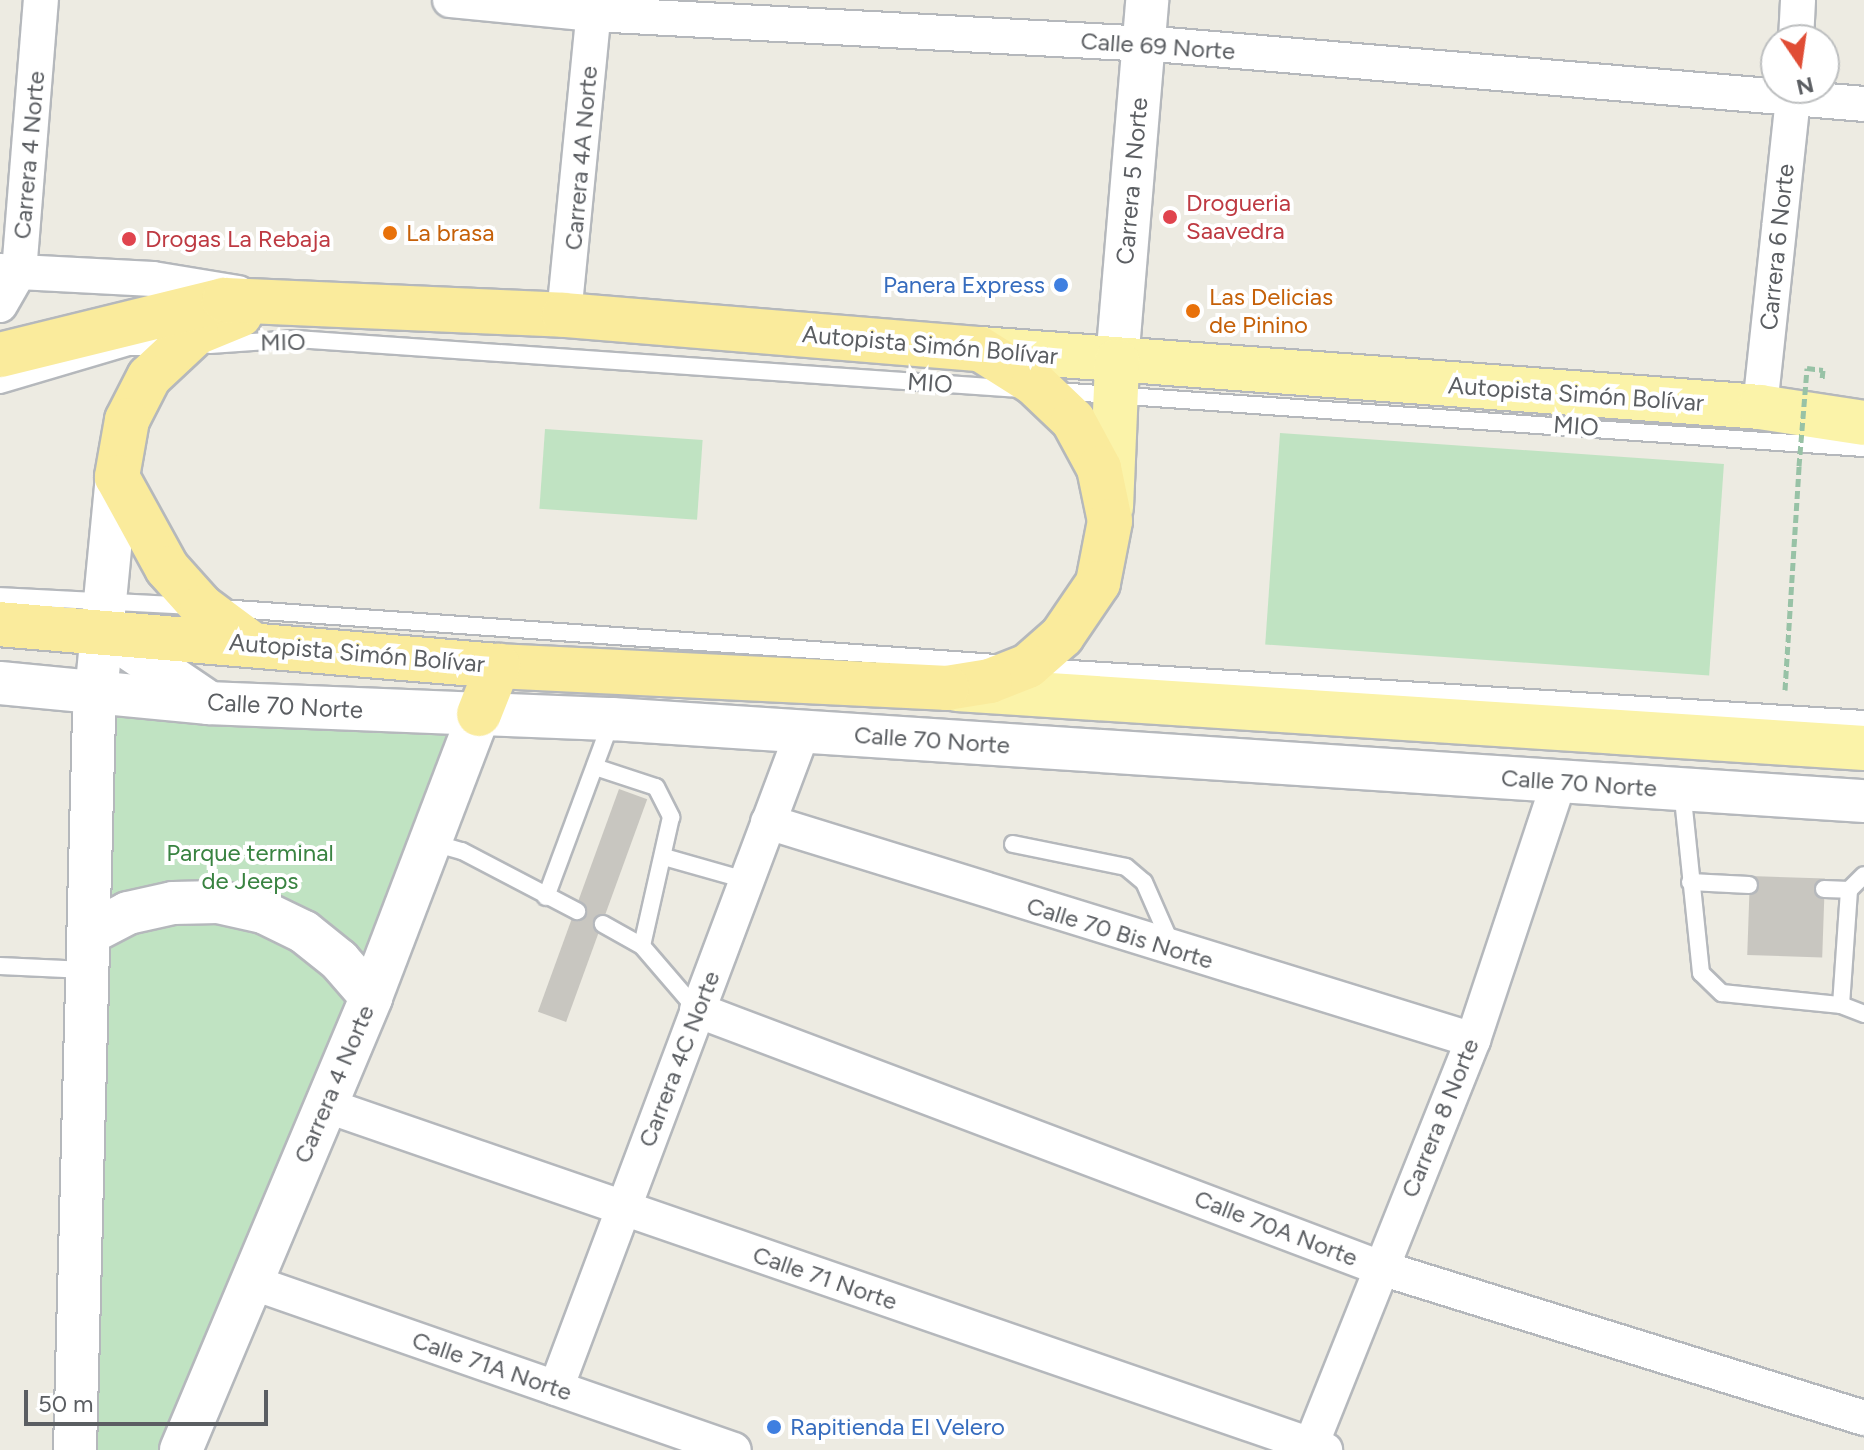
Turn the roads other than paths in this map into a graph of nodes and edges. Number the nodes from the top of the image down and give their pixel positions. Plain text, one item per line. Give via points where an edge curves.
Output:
1 (41, 0) edge
2 (450, 0) edge
3 (1147, 0) edge
4 (1798, 0) edge
5 (595, 7) edge
6 (1797, 24) edge
7 (1143, 44) junction
8 (1760, 91) edge
9 (1840, 101) edge
10 (1793, 104) edge
11 (1864, 104) edge
12 (10, 272) edge
13 (314, 304) junction
14 (0, 305) edge
15 (564, 315) junction
16 (178, 347) junction
17 (980, 349) junction
18 (0, 355) edge
19 (1117, 377) junction
20 (0, 385) edge
21 (1043, 390) junction
22 (1760, 407) junction
23 (1864, 423) edge
24 (1864, 448) edge
25 (117, 477) junction
26 (1110, 521) junction
27 (0, 596) edge
28 (202, 607) junction
29 (104, 617) junction
30 (0, 624) edge
31 (249, 642) junction
32 (498, 666) junction
33 (1028, 666) junction
34 (0, 683) edge
35 (947, 688) junction
36 (97, 692) junction
37 (209, 703) junction
38 (479, 714) junction
39 (612, 719) junction
40 (1864, 719) edge
41 (803, 731) junction
42 (1864, 748) edge
43 (595, 767) junction
44 (1559, 781) junction
45 (1682, 789) junction
46 (1864, 801) edge
47 (768, 822) junction
48 (430, 842) junction
49 (1013, 844) dead end
50 (664, 857) junction
51 (1864, 875) edge
52 (749, 881) junction
53 (1690, 882) junction
54 (1749, 885) dead end
55 (1824, 889) dead end
56 (1849, 890) junction
57 (546, 897) junction
58 (577, 911) dead end
59 (603, 924) dead end
60 (642, 946) junction
61 (1172, 950) junction
62 (88, 952) junction
63 (0, 966) edge
64 (371, 997) junction
65 (1841, 1005) junction
66 (697, 1010) junction
67 (1864, 1014) edge
68 (1473, 1040) junction
69 (325, 1105) junction
70 (622, 1208) junction
71 (1378, 1267) junction
72 (251, 1282) junction
73 (556, 1388) junction
74 (1864, 1418) edge
75 (1315, 1448) edge
76 (75, 1450) edge
77 (181, 1450) edge
78 (734, 1450) edge

1 - 12 street, Carrera 4 Norte
2 - 5 street, Calle 69 Norte
3 - 7 street, Carrera 5 Norte
4 - 6 street
5 - 7 street, Calle 69 Norte
5 - 15 street, Carrera 4A Norte
7 - 8 street, Calle 69 Norte
7 - 19 street, Carrera 5 Norte
9 - 11 street, Calle 69 Norte
10 - 22 street, Carrera 6 Norte
12 - 13 street via 153,279
12 - 14 street, Carrera 4 Norte
13 - 15 highway, Autopista Simón Bolívar
13 - 16 highway via 224,317
13 - 18 highway, Autopista Simón Bolívar via 224,300
15 - 17 highway, Autopista Simón Bolívar
16 - 20 lane, MIO via 129,347
16 - 21 lane, MIO via 296,339
16 - 25 highway via 149,377 134,405 118,453
17 - 19 main road, Autopista Simón Bolívar
17 - 21 highway
19 - 21 lane, MIO
19 - 22 main road, Autopista Simón Bolívar
19 - 24 lane, MIO
19 - 26 main road
21 - 26 highway via 1088,443 1107,494
22 - 23 main road, Autopista Simón Bolívar
25 - 28 highway via 152,547
25 - 29 street
26 - 33 highway via 1105,563 1088,602 1062,636
27 - 29 lane
28 - 29 lane
28 - 31 highway
28 - 33 lane
29 - 30 highway, Autopista Simón Bolívar
29 - 31 highway, Autopista Simón Bolívar
29 - 36 street
29 - 37 street
31 - 32 highway, Autopista Simón Bolívar
32 - 35 highway, Autopista Simón Bolívar
32 - 38 highway
33 - 35 highway via 990,681
33 - 40 lane
34 - 36 street, Calle 70 Norte
35 - 42 main road, Autopista Simón Bolívar
36 - 37 street, Calle 70 Norte
36 - 62 street
37 - 38 street, Calle 70 Norte
38 - 39 street, Calle 70 Norte
38 - 48 street, Carrera 4 Norte
39 - 41 street, Calle 70 Norte
39 - 43 lane
41 - 44 street, Calle 70 Norte
41 - 47 street, Carrera 4C Norte
43 - 50 lane via 656,787 663,796 671,817
43 - 57 lane
44 - 45 street, Calle 70 Norte
44 - 68 street, Carrera 8 Norte
45 - 46 street, Calle 70 Norte
45 - 53 lane
47 - 52 street, Carrera 4C Norte
47 - 61 street, Calle 70 Bis Norte
48 - 57 lane via 462,851
48 - 64 street, Carrera 4 Norte
49 - 61 lane via 1126,867 1144,882 1168,929
50 - 52 lane
50 - 60 lane
51 - 56 lane
52 - 66 street, Carrera 4C Norte
53 - 54 lane
53 - 65 lane via 1701,973 1722,993
55 - 56 lane
56 - 65 lane
57 - 58 lane
59 - 60 lane
60 - 66 lane
61 - 68 street, Calle 70 Bis Norte
62 - 63 lane
62 - 64 street via 128,913 173,903 218,902 263,912 304,932 339,960
62 - 76 street
64 - 69 street, Carrera 4 Norte
65 - 67 lane
66 - 70 street, Carrera 4C Norte
66 - 71 street, Calle 70A Norte
68 - 71 street, Carrera 8 Norte
69 - 70 street, Calle 71 Norte
69 - 72 street, Carrera 4 Norte
70 - 73 street, Carrera 4C Norte
70 - 75 street, Calle 71 Norte
71 - 74 street, Calle 70A Norte
71 - 75 street, Carrera 8 Norte
72 - 73 street, Calle 71A Norte
72 - 77 street, Carrera 4 Norte
73 - 78 street, Calle 71A Norte

